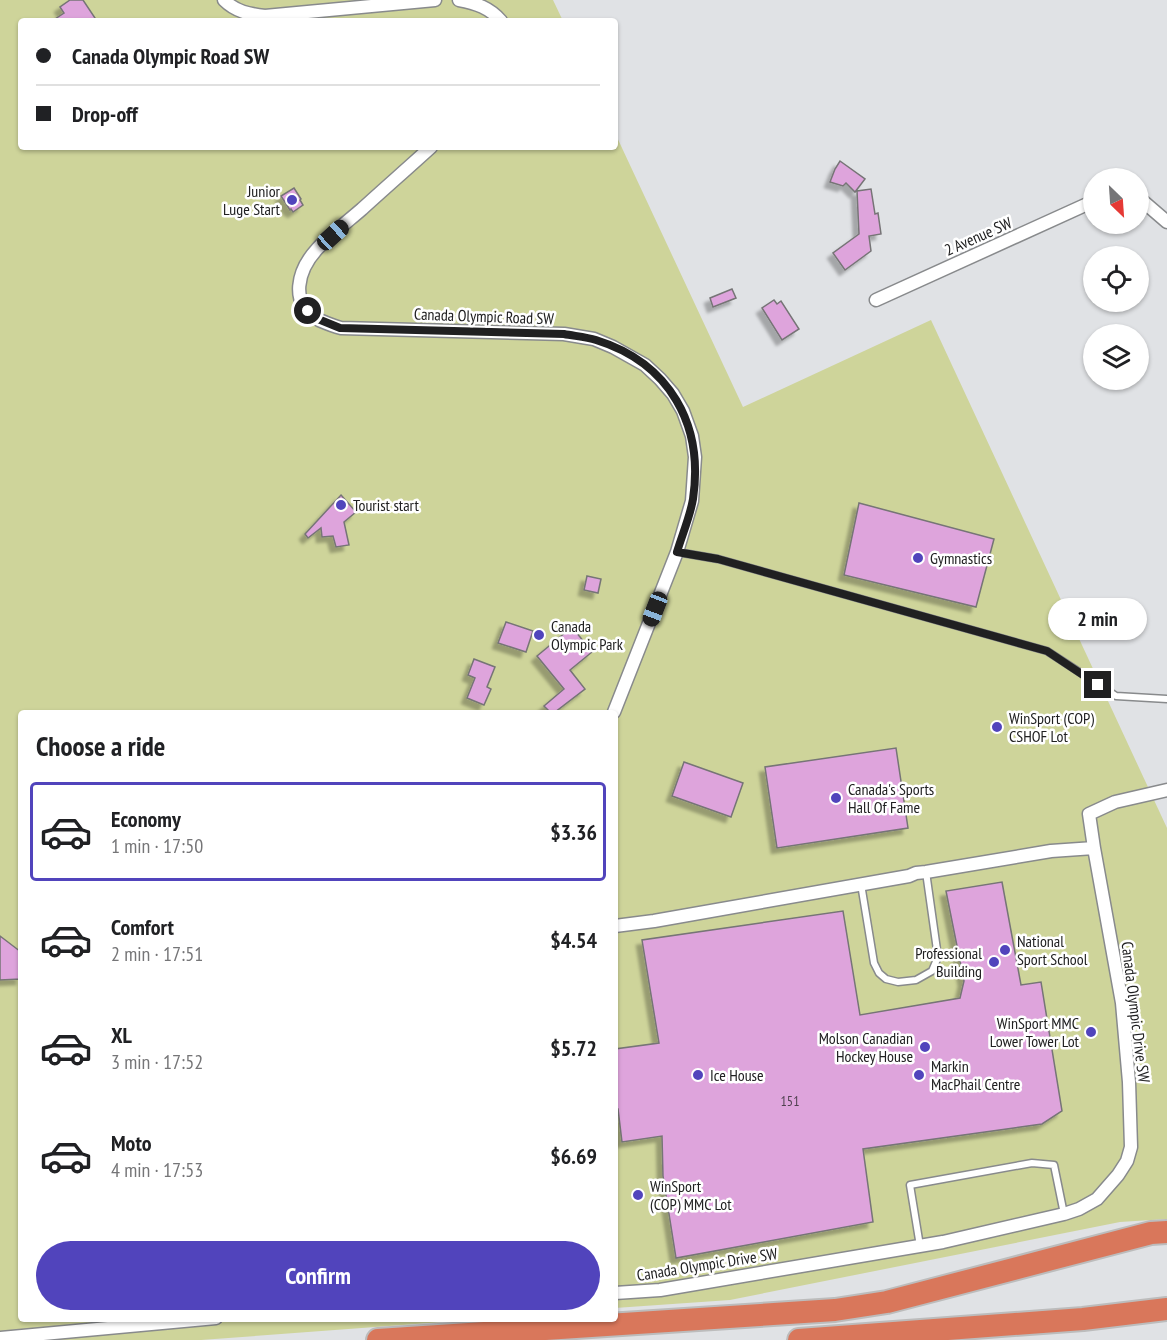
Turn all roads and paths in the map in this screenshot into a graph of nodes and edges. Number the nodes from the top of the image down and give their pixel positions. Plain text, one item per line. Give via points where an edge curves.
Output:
1 (224, 0) edge
2 (435, 0) edge
3 (459, 0) edge
4 (498, 18) edge
5 (428, 150) edge
6 (1083, 206) edge
7 (1149, 206) edge
8 (1167, 222) edge
9 (876, 300) dead end
10 (677, 552) junction
11 (1167, 699) edge
12 (615, 710) edge
13 (1167, 790) edge
14 (1094, 848) junction
15 (926, 872) junction
16 (861, 884) junction
17 (618, 926) edge
18 (1064, 1214) junction
19 (1167, 1232) edge
20 (920, 1246) junction
21 (618, 1293) edge
22 (1167, 1309) edge
23 (173, 1322) edge
24 (0, 1338) edge
25 (378, 1340) edge
26 (799, 1340) edge

1 - 2 street via 238,11 265,16
3 - 4 street via 490,10
5 - 10 street, Canada Olympic Road SW via 317,250 299,281 303,305 318,319 340,328 564,334 594,339 645,365 673,394 692,436 693,501
6 - 9 street, 2 Avenue SW
7 - 8 street
10 - 11 lane via 718,559 1047,651 1116,696
10 - 12 street, Canada Olympic Road SW
13 - 14 street, Canada Olympic Drive SW via 1115,802 1089,813
14 - 15 street via 1051,851
14 - 18 street, Canada Olympic Drive SW via 1122,1003 1131,1147 1118,1175 1097,1199
15 - 16 street
15 - 16 lane via 938,957 932,971 916,980 898,982 879,973
16 - 17 street
18 - 20 street, Canada Olympic Drive SW
18 - 20 lane via 1054,1166 1032,1163 910,1185
19 - 25 highway via 887,1302 835,1310
20 - 21 street, Canada Olympic Drive SW via 660,1290
22 - 26 highway
23 - 24 street

